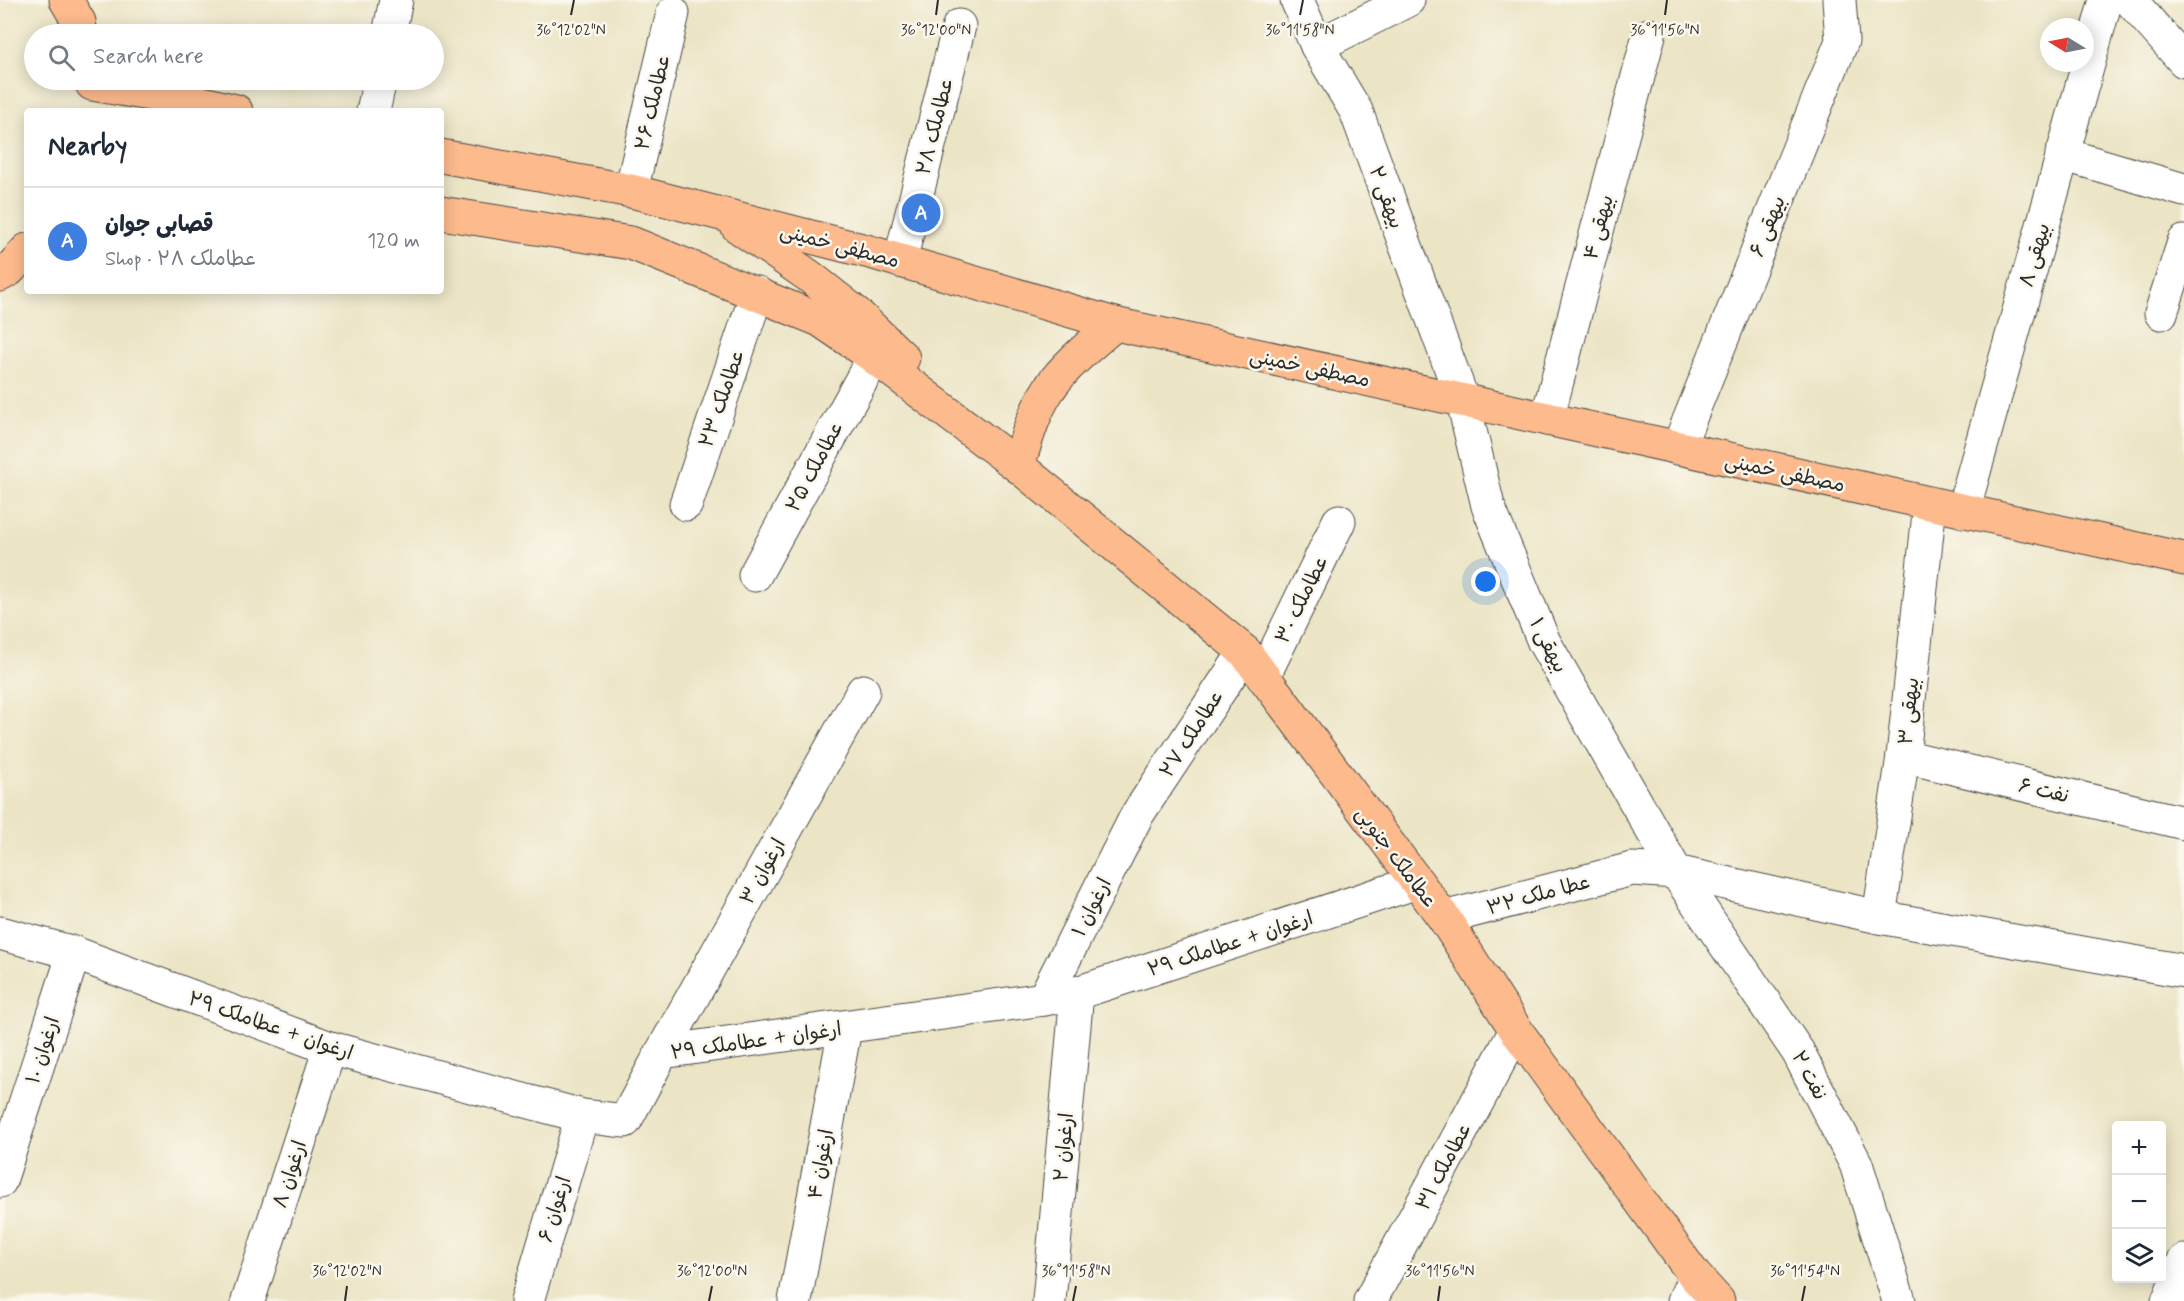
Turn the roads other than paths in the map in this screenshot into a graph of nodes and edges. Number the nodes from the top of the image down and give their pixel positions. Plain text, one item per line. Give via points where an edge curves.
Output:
1 (66, 0) edge
2 (396, 0) edge
3 (1297, 0) edge
4 (1408, 0) edge
5 (1839, 0) edge
6 (2106, 0) edge
7 (2130, 0) edge
8 (673, 13) dead end
9 (79, 24) edge
10 (391, 24) edge
11 (959, 26) dead end
12 (1648, 35) dead end
13 (1317, 46) junction
14 (2184, 61) edge
15 (378, 90) edge
16 (91, 92) edge
17 (224, 108) edge
18 (374, 108) edge
19 (2062, 154) junction
20 (444, 157) edge
21 (2184, 190) edge
22 (631, 191) junction
23 (444, 213) edge
24 (721, 215) junction
25 (2184, 242) edge
26 (900, 261) junction
27 (757, 293) junction
28 (2162, 314) dead end
29 (1115, 324) junction
30 (874, 357) junction
31 (1463, 401) junction
32 (1547, 419) junction
33 (1678, 448) junction
34 (1018, 466) junction
35 (686, 504) dead end
36 (1930, 504) junction
37 (1963, 511) junction
38 (1339, 521) dead end
39 (2184, 560) edge
40 (755, 575) dead end
41 (1254, 665) junction
42 (862, 691) dead end
43 (1903, 756) junction
44 (1137, 815) joint
45 (2184, 823) edge
46 (1676, 872) junction
47 (1417, 882) junction
48 (1879, 917) junction
49 (1444, 918) junction
50 (0, 933) edge
51 (74, 953) junction
52 (2184, 971) edge
53 (1077, 993) junction
54 (1044, 999) junction
55 (845, 1028) junction
56 (1516, 1030) junction
57 (330, 1048) junction
58 (662, 1052) junction
59 (582, 1116) junction
60 (0, 1181) edge
61 (2184, 1260) edge
62 (1690, 1289) edge
63 (248, 1301) edge
64 (527, 1301) edge
65 (795, 1301) edge
66 (1049, 1301) edge
67 (1370, 1301) edge
68 (1718, 1301) edge
69 (1899, 1301) edge
70 (2168, 1301) edge

1 - 9 main road
2 - 10 street
3 - 13 street, بیهقی ۲
4 - 13 street
5 - 33 street, بیهقی ۶ via 1842,41
6 - 19 street, بیهقی ۸
7 - 14 street
8 - 22 street, عطاملک ۲۶
11 - 26 street, عطاملک ۲۸
12 - 32 street, بیهقی ۴
13 - 31 street, بیهقی ۲ via 1356,111
15 - 18 street
16 - 17 main road
19 - 21 street
19 - 37 street, بیهقی ۸
20 - 22 main road, مصطفی خمینی
22 - 24 main road, مصطفی خمینی
23 - 27 main road via 631,243
24 - 26 main road, مصطفی خمینی
24 - 34 main road via 856,313
25 - 28 street
26 - 29 main road, مصطفی خمینی
27 - 30 main road via 820,320
27 - 35 street, عطاملک ۲۳
29 - 31 main road, مصطفی خمینی
29 - 34 main road via 1049,388
30 - 34 main road
30 - 40 street, عطاملک ۲۵
31 - 32 main road, مصطفی خمینی
31 - 46 street, بیهقی ۱ via 1488,506 1544,642
32 - 33 main road, مصطفی خمینی
33 - 36 main road, مصطفی خمینی
34 - 41 main road, عطاملک جنوبی
36 - 37 main road, مصطفی خمینی
36 - 43 street, بیهقی ۳
37 - 39 main road, مصطفی خمینی
38 - 41 street, عطاملک ۳۰
41 - 44 street, عطاملک ۲۷
41 - 47 main road, عطاملک جنوبی
42 - 58 street, ارغوان ۳
43 - 45 street, نفت ۶
43 - 48 street, بیهقی ۳
44 - 54 street, ارغوان ۱
46 - 48 street, عطا ملک ۳۲
46 - 49 street, عطا ملک ۳۲ via 1632,869
46 - 69 street, نفت ۲ via 1798,1052 1856,1164
47 - 49 main road, عطاملک جنوبی
47 - 53 street, ارغوان + عطاملک ۲۹
48 - 52 street, عطا ملک ۳۲
49 - 56 main road, عطاملک جنوبی
50 - 51 street, ارغوان + عطاملک ۲۹
51 - 57 street, ارغوان + عطاملک ۲۹
51 - 60 street, ارغوان ۱۰
53 - 54 street, ارغوان + عطاملک ۲۹
53 - 66 street, ارغوان ۲
54 - 55 street, ارغوان + عطاملک ۲۹
55 - 58 street, ارغوان + عطاملک ۲۹
55 - 65 street, ارغوان ۴
56 - 62 main road, عطاملک جنوبی
56 - 67 street, عطاملک ۳۱
57 - 59 street, ارغوان + عطاملک ۲۹
57 - 63 street, ارغوان ۸
58 - 59 street, ارغوان + عطاملک ۲۹ via 625,1121
59 - 64 street, ارغوان ۶
61 - 70 street
62 - 68 main road, عطاملک جنوبی

